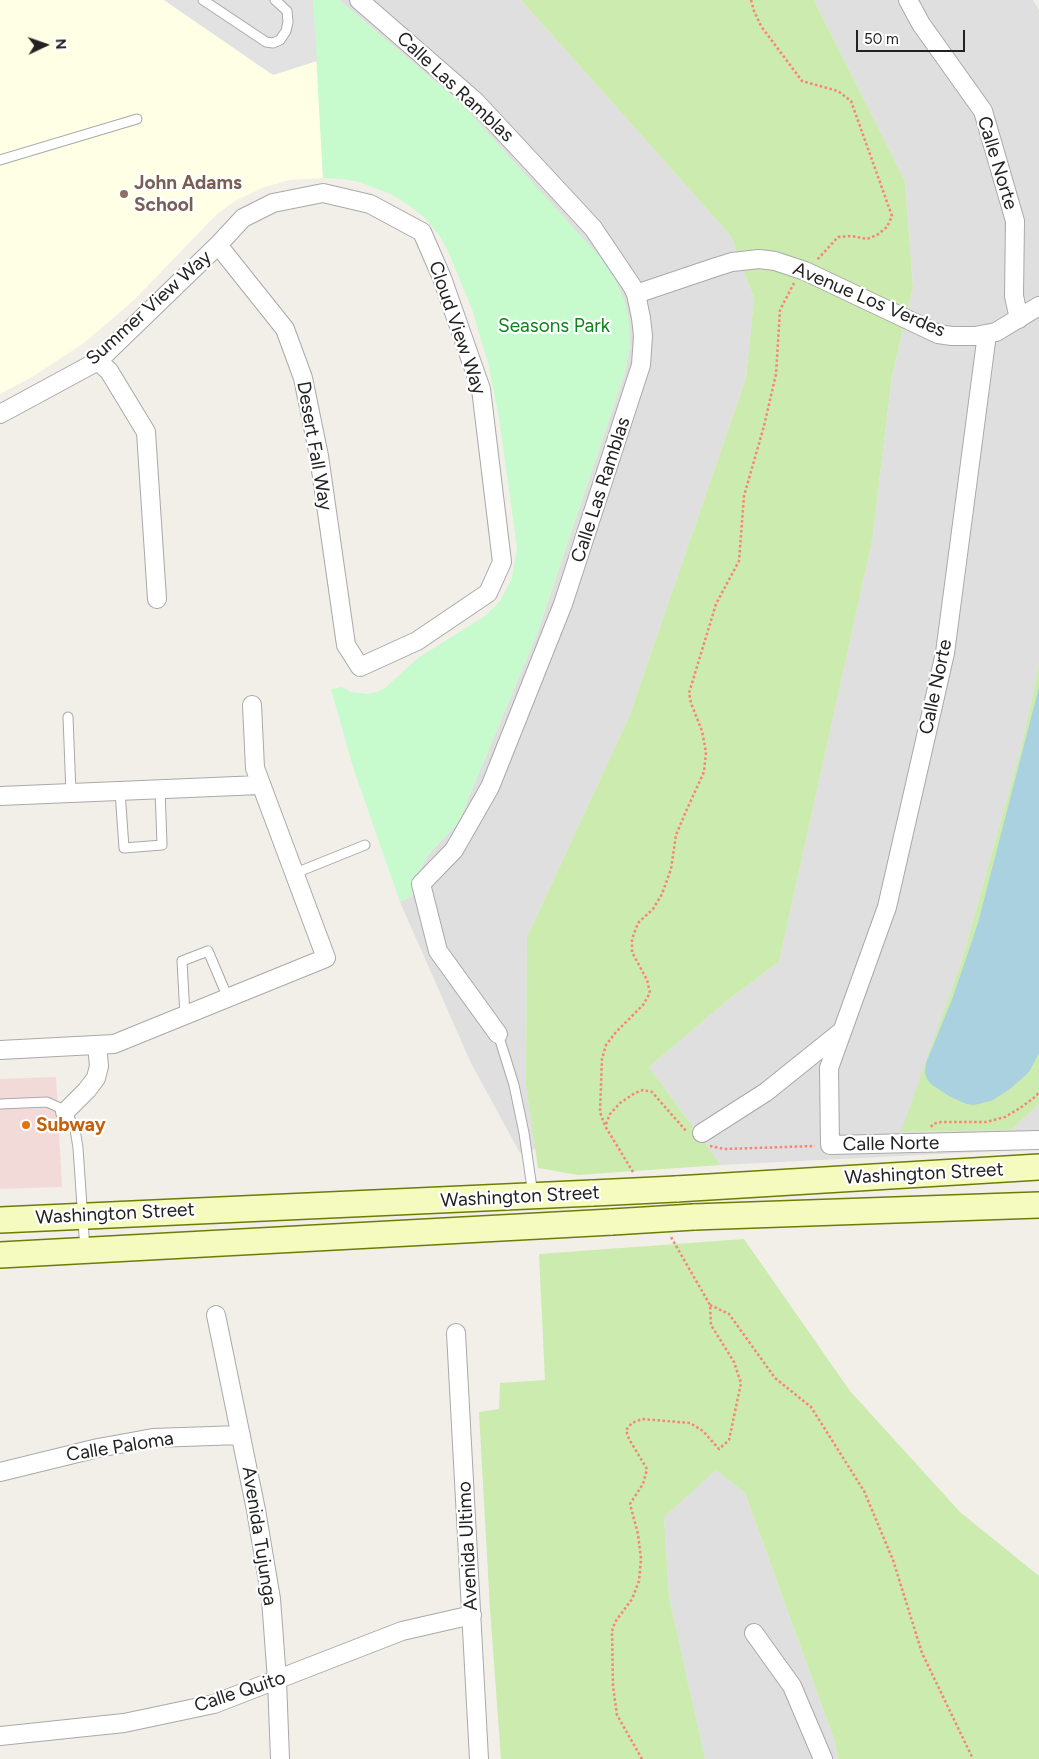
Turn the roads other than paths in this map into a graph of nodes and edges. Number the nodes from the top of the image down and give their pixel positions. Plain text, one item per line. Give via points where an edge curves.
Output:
1 (203, 0) edge
2 (275, 0) edge
3 (360, 0) edge
4 (908, 0) edge
5 (137, 118) dead end
6 (0, 160) edge
7 (218, 246) junction
8 (636, 294) junction
9 (1039, 306) edge
10 (1019, 319) junction
11 (987, 334) junction
12 (98, 360) junction
13 (0, 414) edge
14 (156, 598) dead end
15 (360, 667) joint
16 (252, 705) dead end
17 (68, 717) dead end
18 (260, 785) junction
19 (160, 789) junction
20 (120, 791) junction
21 (71, 793) junction
22 (0, 796) edge
23 (365, 844) dead end
24 (294, 874) junction
25 (228, 998) junction
26 (185, 1016) junction
27 (842, 1031) junction
28 (498, 1034) joint
29 (97, 1045) junction
30 (0, 1050) edge
31 (0, 1104) edge
32 (65, 1112) junction
33 (702, 1132) dead end
34 (1039, 1140) edge
35 (1039, 1168) edge
36 (533, 1196) junction
37 (1039, 1205) edge
38 (82, 1215) junction
39 (0, 1220) edge
40 (85, 1250) junction
41 (0, 1255) edge
42 (216, 1315) dead end
43 (456, 1333) dead end
44 (242, 1435) junction
45 (0, 1472) edge
46 (472, 1615) junction
47 (754, 1633) dead end
48 (277, 1680) junction
49 (0, 1736) edge
50 (280, 1759) edge
51 (479, 1759) edge
52 (823, 1759) edge

1 - 2 lane via 266,42 273,43 280,40 288,22 287,11
3 - 8 street, Calle Las Ramblas via 475,101 521,149 593,228
4 - 10 street, Calle Norte via 921,24 983,111 1014,221 1014,296
5 - 6 lane
7 - 12 street, Summer View Way
7 - 15 street, Desert Fall Way via 285,329 303,378 319,456 346,645
7 - 15 street, Cloud View Way via 243,218 273,202 323,193 370,204 422,232 442,278 481,389 502,562 488,593 417,641
8 - 11 street, Avenue Los Verdes via 716,267 759,259 806,271 938,334
8 - 28 street, Calle Las Ramblas via 643,336 641,365 563,604 490,787 454,850 421,884 438,951
9 - 10 street, Avenue Los Verdes
10 - 11 street, Avenue Los Verdes
11 - 27 street, Calle Norte via 945,653 887,907
12 - 13 street, Summer View Way
12 - 14 street via 110,371 146,432
16 - 18 street via 254,768
17 - 21 lane
18 - 19 street
18 - 24 street
19 - 20 street
19 - 20 lane via 162,845 124,848
20 - 21 street
21 - 22 street
23 - 24 lane
24 - 25 street via 326,958
25 - 26 street
25 - 26 lane via 208,951 182,960
26 - 29 street via 128,1040
27 - 33 street via 766,1092
27 - 34 street, Calle Norte via 829,1068 830,1145
28 - 36 lane via 514,1085
29 - 30 street
29 - 32 street via 99,1066 96,1078
31 - 32 lane via 47,1102
32 - 38 lane via 75,1129
35 - 36 main road, Washington Street, bridge
36 - 38 main road, Washington Street
37 - 40 main road, Washington Street, bridge via 694,1217
38 - 39 main road, Washington Street
38 - 40 lane
40 - 41 main road, Washington Street
42 - 44 street, Avenida Tujunga
43 - 46 street, Avenida Ultimo
44 - 45 street, Calle Paloma via 153,1438
44 - 48 street, Avenida Tujunga via 271,1599
46 - 48 street, Calle Quito via 402,1632
46 - 51 street, Avenida Ultimo
47 - 52 street via 792,1686
48 - 49 street, Calle Quito via 214,1704 124,1723
48 - 50 street, Avenida Tujunga

